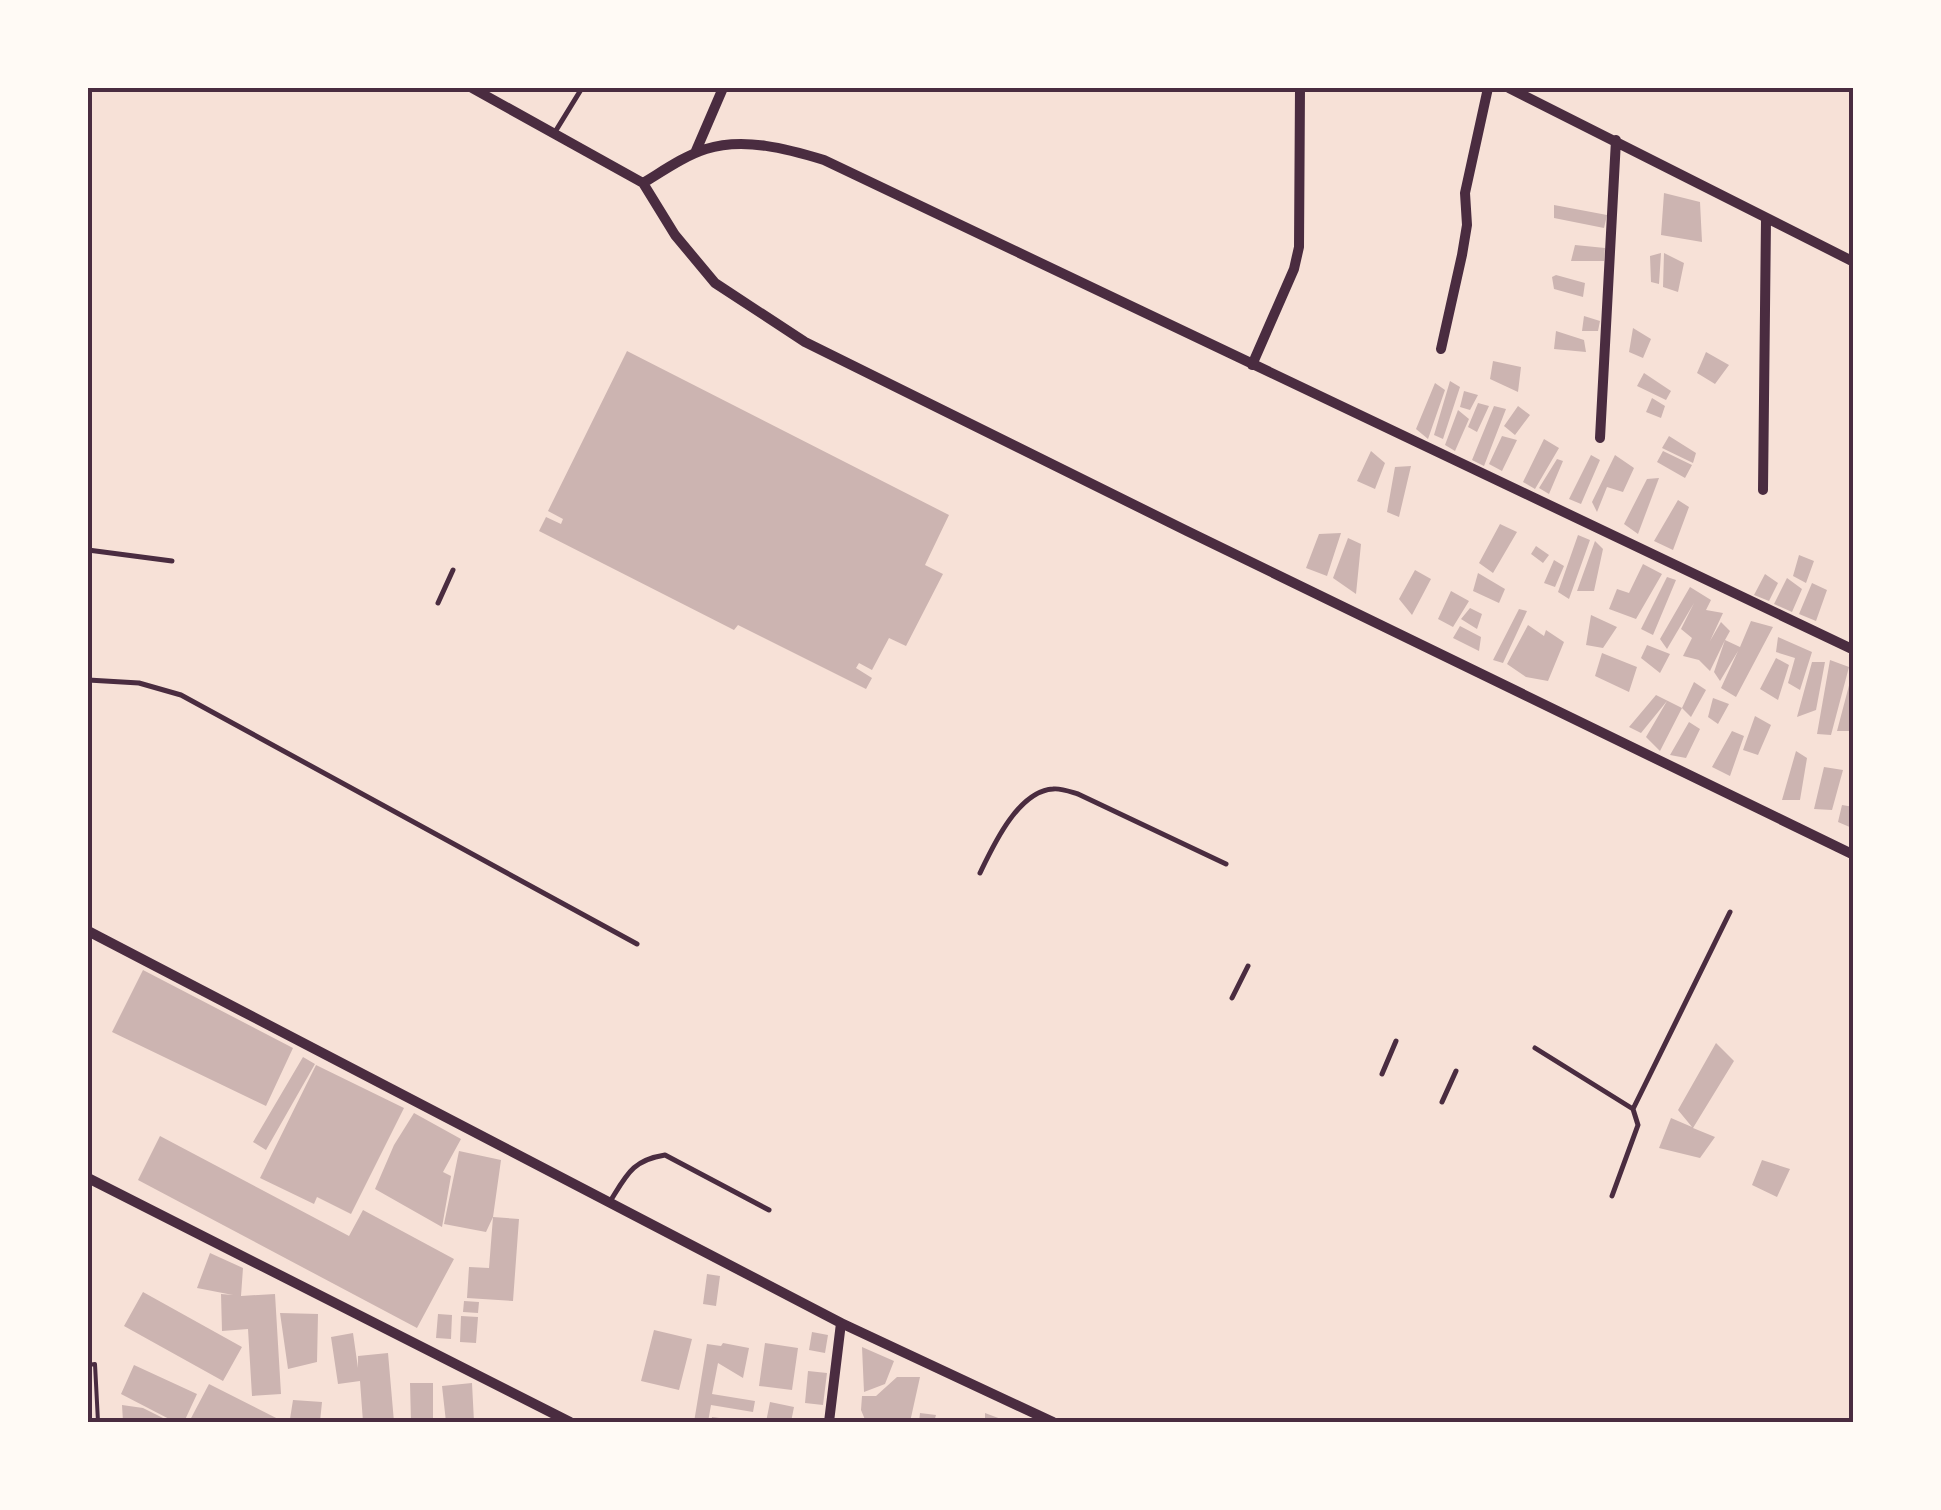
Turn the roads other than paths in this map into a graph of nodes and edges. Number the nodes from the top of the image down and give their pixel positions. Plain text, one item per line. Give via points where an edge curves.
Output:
1 (472, 88) edge
2 (582, 88) edge
3 (723, 88) edge
4 (1300, 88) edge
5 (1488, 88) edge
6 (1509, 88) edge
7 (555, 132) junction
8 (1616, 140) junction
9 (695, 154) junction
10 (643, 183) junction
11 (1766, 218) junction
12 (1854, 262) edge
13 (1440, 349) dead end
14 (1252, 364) junction
15 (1600, 438) dead end
16 (1763, 490) dead end
17 (88, 550) edge
18 (172, 561) dead end
19 (453, 570) dead end
20 (438, 604) dead end
21 (1854, 650) edge
22 (88, 680) edge
23 (1854, 854) edge
24 (1226, 864) dead end
25 (980, 873) dead end
26 (1730, 912) dead end
27 (88, 931) edge
28 (637, 944) dead end
29 (1248, 966) dead end
30 (1232, 998) dead end
31 (1396, 1040) dead end
32 (1535, 1048) dead end
33 (1456, 1071) dead end
34 (1382, 1074) dead end
35 (1442, 1102) dead end
36 (1633, 1109) junction
37 (88, 1178) edge
38 (1612, 1196) dead end
39 (610, 1202) junction
40 (769, 1210) dead end
41 (840, 1323) junction
42 (570, 1422) edge
43 (829, 1422) edge
44 (1054, 1422) edge

1 - 7 street
2 - 7 lane
3 - 9 street
4 - 14 street via 1298,247
5 - 13 street
6 - 8 street
7 - 10 street
8 - 11 street
8 - 15 street
9 - 10 street
9 - 14 street via 760,145 824,160
10 - 23 street via 715,283 805,342
11 - 12 street
11 - 16 street
14 - 21 street
17 - 18 lane
19 - 20 lane
22 - 28 lane via 181,694
24 - 25 lane via 1054,788 1032,796 998,835
26 - 36 lane
27 - 39 street
29 - 30 lane
31 - 34 lane
32 - 36 lane
33 - 35 lane
36 - 38 lane via 1638,1125
37 - 42 street
39 - 40 lane via 629,1170 664,1155
39 - 41 street
41 - 43 street
41 - 44 street

